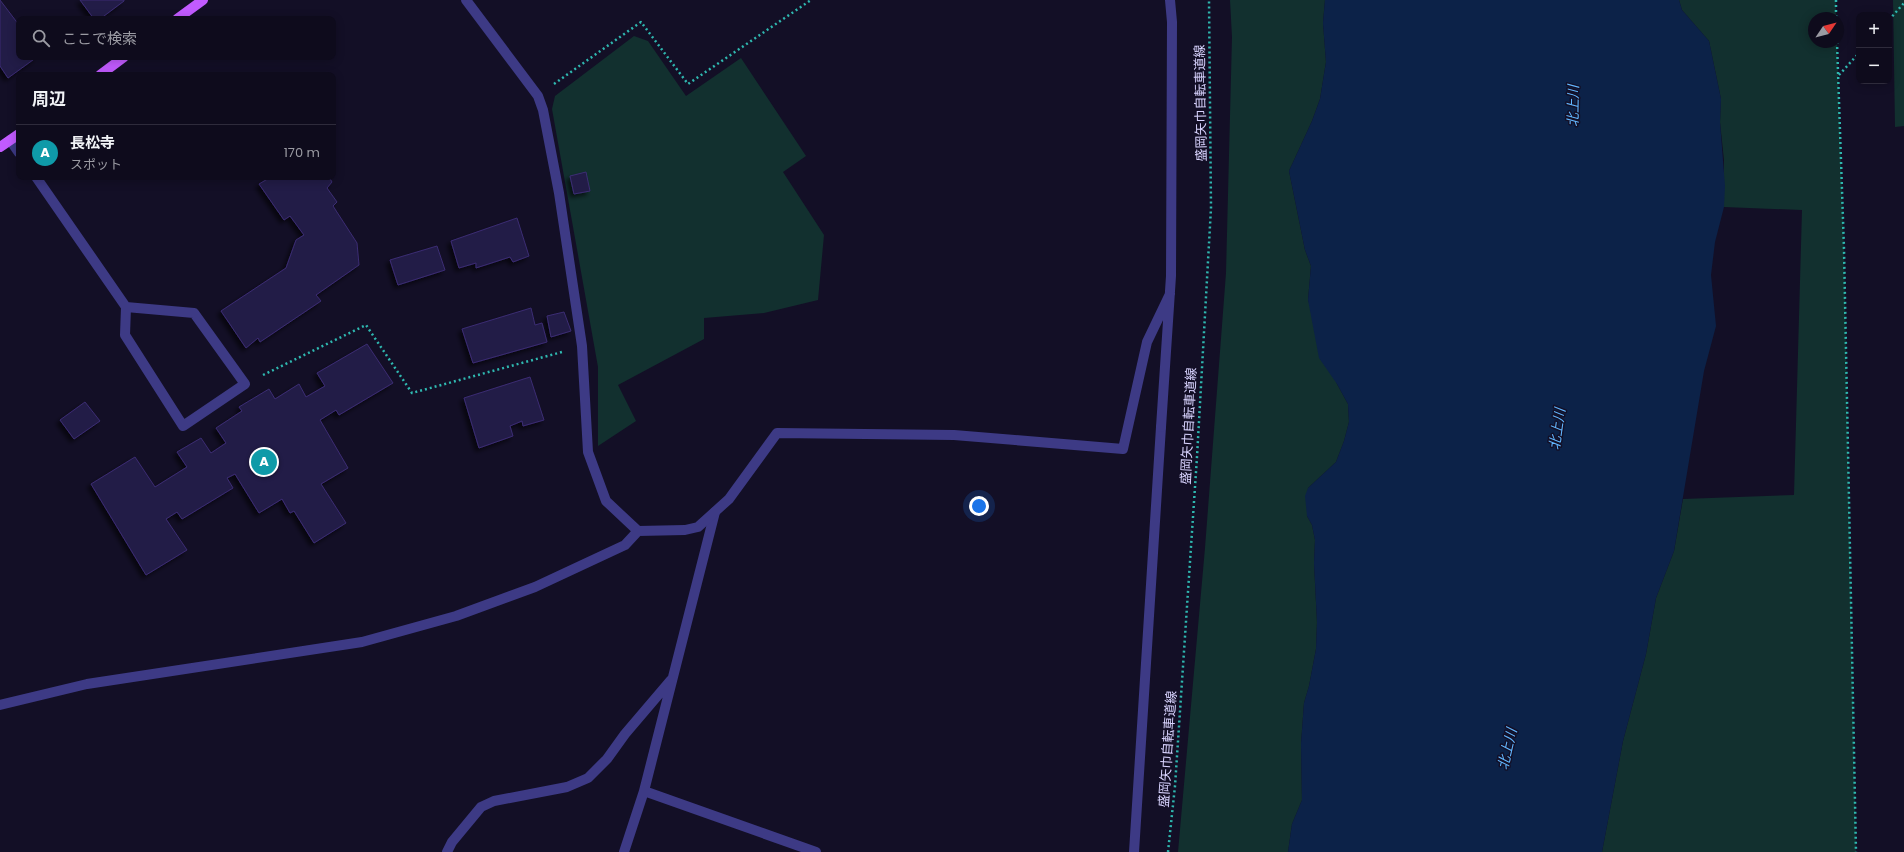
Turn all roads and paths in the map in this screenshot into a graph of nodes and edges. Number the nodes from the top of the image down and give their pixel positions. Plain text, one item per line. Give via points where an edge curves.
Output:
1 (203, 0) edge
2 (466, 0) edge
3 (811, 0) edge
4 (1170, 0) edge
5 (1209, 0) edge
6 (1836, 0) edge
7 (1904, 3) edge
8 (1836, 12) edge
9 (181, 16) edge
10 (1892, 17) edge
11 (1837, 48) edge
12 (1856, 56) edge
13 (120, 60) edge
14 (104, 72) edge
15 (1838, 75) junction
16 (538, 96) junction
17 (16, 136) edge
18 (10, 140) junction
19 (0, 147) edge
20 (16, 148) edge
21 (38, 180) edge
22 (1170, 294) junction
23 (126, 307) junction
24 (582, 346) junction
25 (245, 384) junction
26 (715, 512) junction
27 (638, 531) junction
28 (672, 678) junction
29 (0, 705) edge
30 (644, 791) junction
31 (447, 852) edge
32 (624, 852) edge
33 (816, 852) edge
34 (1134, 852) edge
35 (1168, 852) edge
36 (1856, 852) edge

1 - 9 main road
2 - 16 street
3 - 16 path via 688,84 641,22
4 - 22 street
5 - 35 path, 盛岡矢巾自転車道線 via 1211,208 1175,786
6 - 8 path
7 - 10 path
11 - 15 path
12 - 15 path
13 - 14 main road
15 - 36 path
16 - 24 street via 559,193
17 - 18 main road
18 - 19 main road
18 - 20 street
21 - 23 street
22 - 26 street via 1147,342 1123,449 954,435 778,433 729,499
22 - 34 street
23 - 25 street via 194,313
23 - 25 street via 125,335 183,426
24 - 25 path via 412,393 366,325
24 - 27 street via 588,452 606,501
26 - 27 street via 698,527 685,530
26 - 28 street
27 - 29 street via 625,545 534,587 456,616 362,642 87,684
28 - 30 street
28 - 31 street via 607,759 588,778 567,787 494,801 481,807 452,842
30 - 32 street
30 - 33 street

